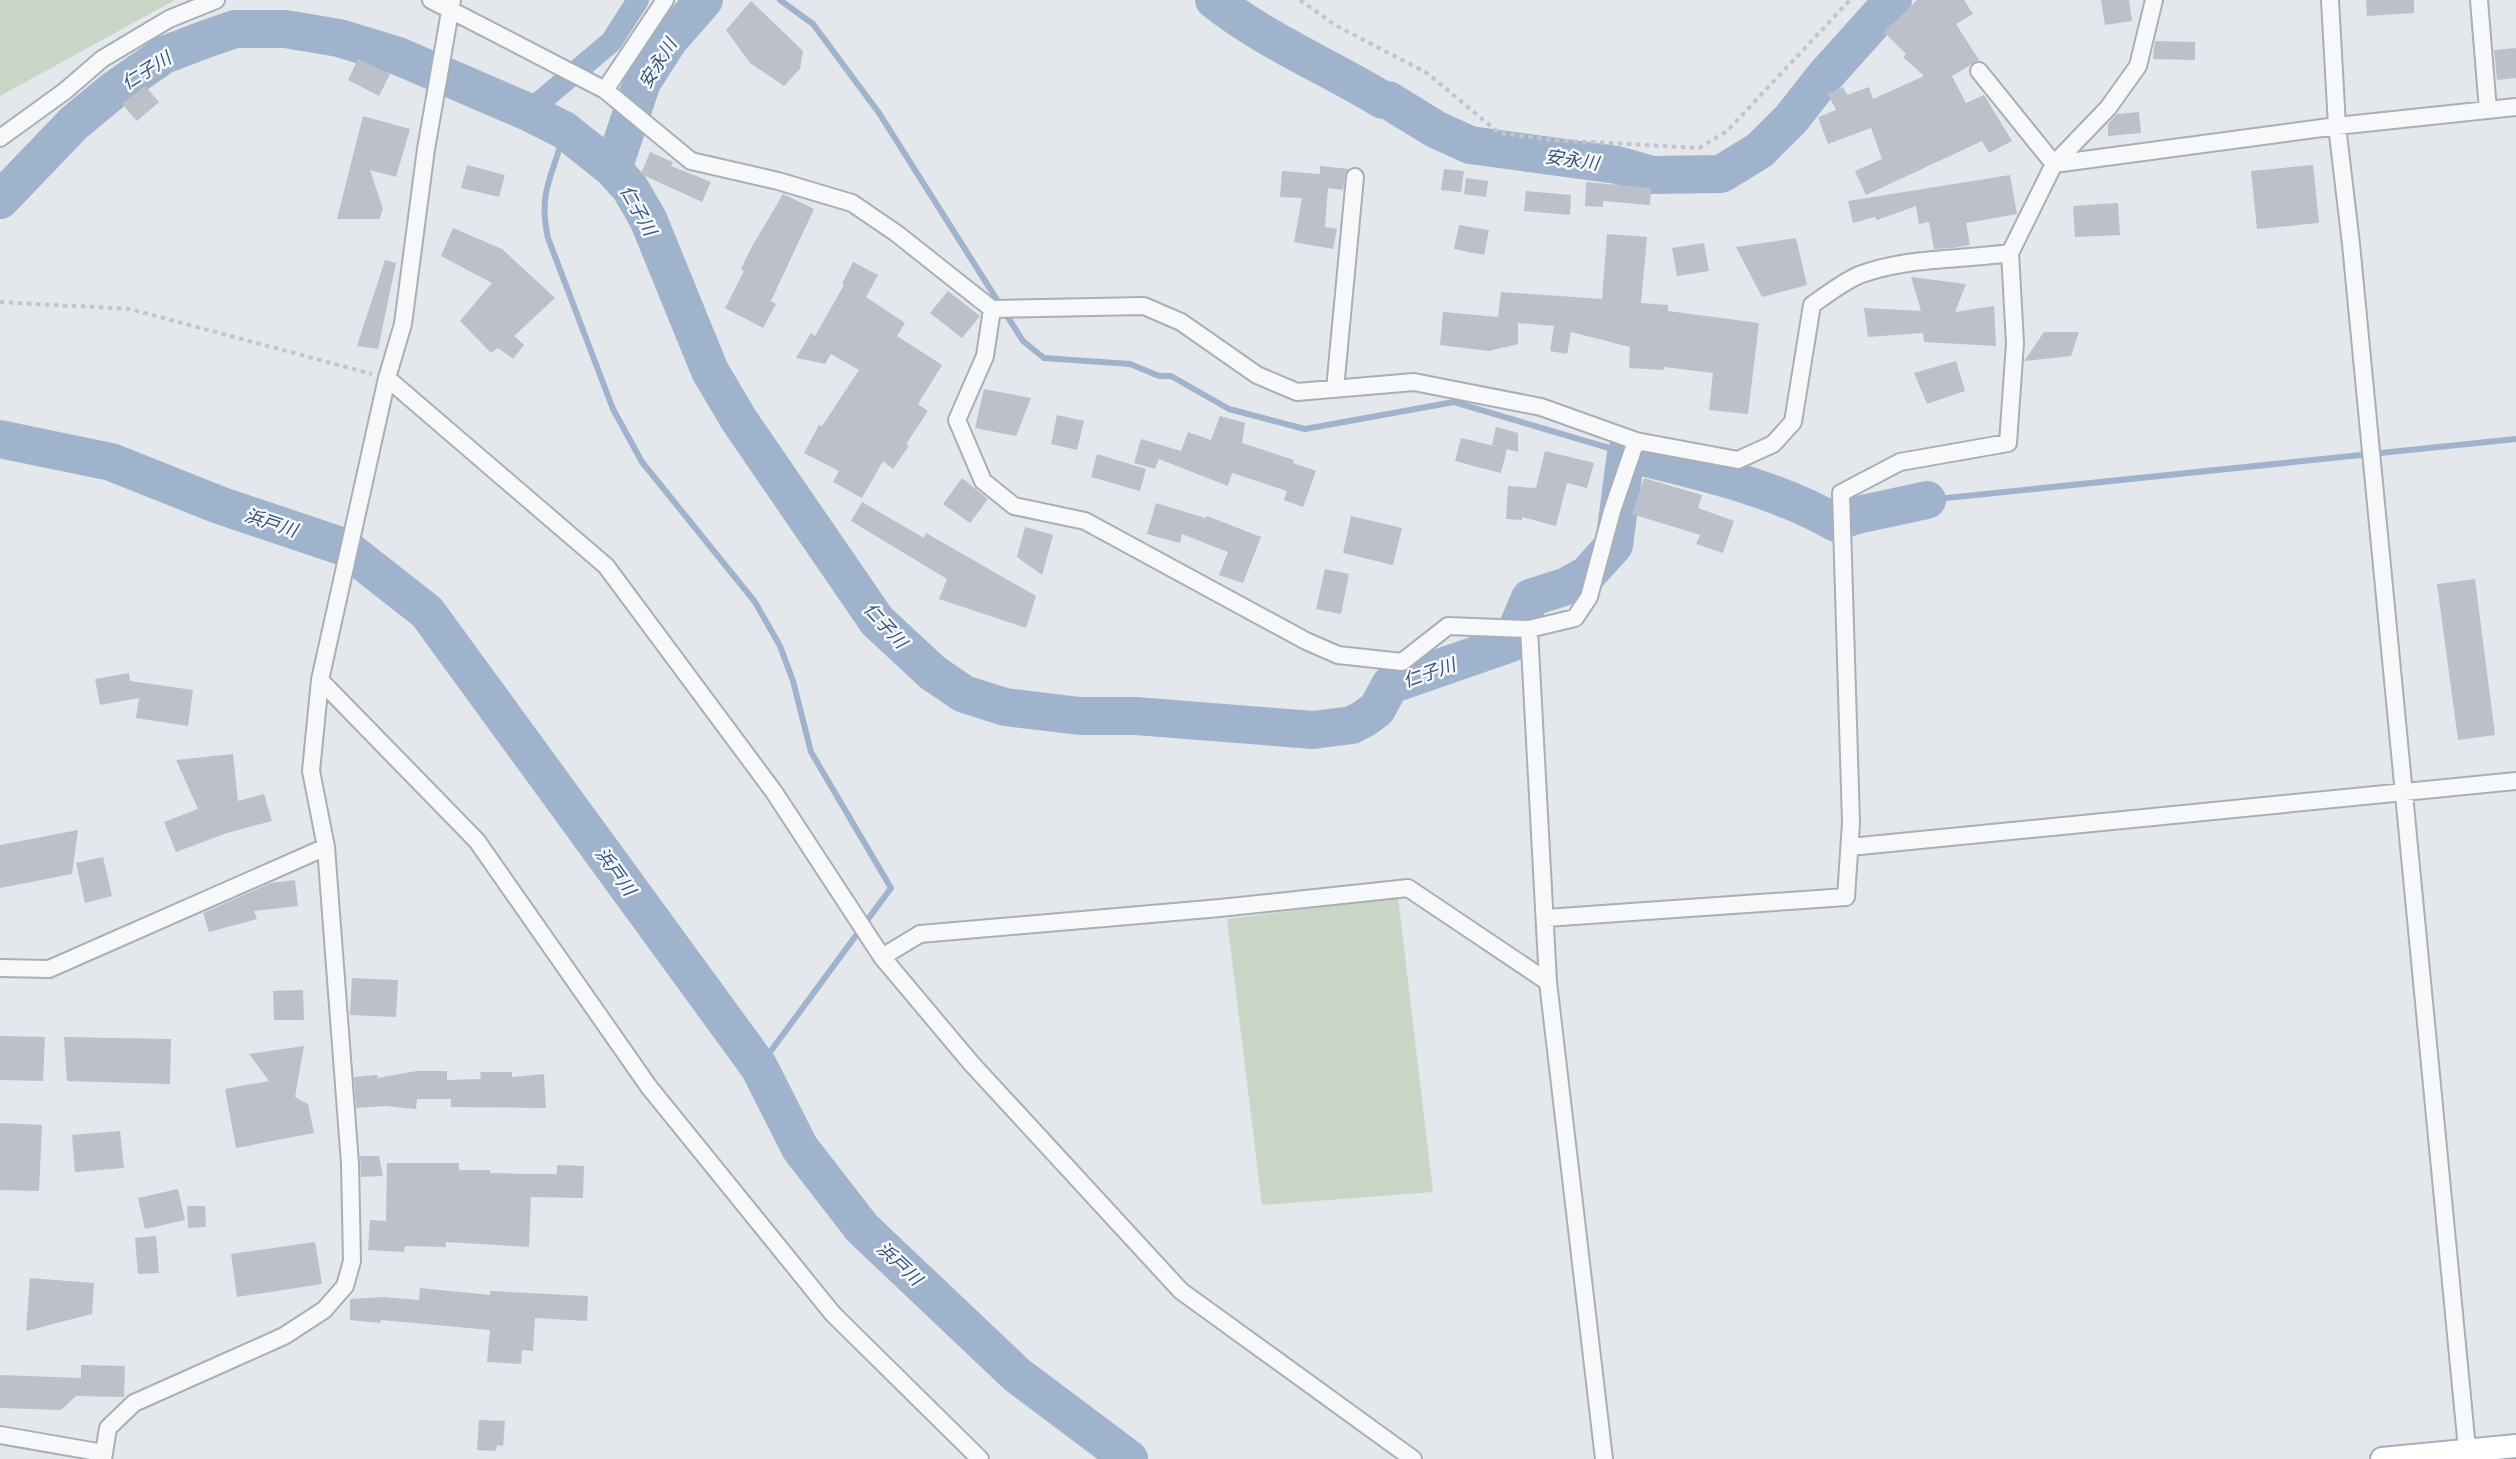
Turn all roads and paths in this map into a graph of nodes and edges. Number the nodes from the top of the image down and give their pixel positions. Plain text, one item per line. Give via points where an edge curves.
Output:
1 (216, 0) edge
2 (431, 0) edge
3 (665, 0) edge
4 (1300, 0) edge
5 (1850, 0) edge
6 (2154, 0) edge
7 (2330, 0) edge
8 (2479, 0) edge
9 (451, 4) edge
10 (1979, 71) dead end
11 (605, 90) junction
12 (2516, 107) edge
13 (2488, 110) junction
14 (2337, 126) junction
15 (0, 138) edge
16 (2054, 164) junction
17 (1355, 177) dead end
18 (2010, 253) junction
19 (0, 302) edge
20 (992, 309) junction
21 (387, 378) junction
22 (1335, 388) junction
23 (1636, 441) junction
24 (1528, 629) junction
25 (320, 680) junction
26 (2516, 782) edge
27 (2403, 794) junction
28 (326, 847) junction
29 (1850, 847) junction
30 (1546, 918) junction
31 (882, 957) junction
32 (0, 968) edge
33 (1548, 982) junction
34 (0, 1435) edge
35 (2516, 1446) edge
36 (2468, 1455) edge
37 (103, 1456) edge
38 (980, 1459) edge
39 (1413, 1459) edge
40 (1604, 1459) edge
41 (2382, 1459) edge

1 - 15 street via 169,19 102,59
2 - 9 street
3 - 11 street
4 - 5 path via 1335,25 1427,73 1499,133 1552,140 1699,148 1727,131
6 - 16 street via 2138,66 2109,108
7 - 14 street
8 - 13 street
9 - 11 street
9 - 21 street via 426,149 403,324
10 - 16 street
11 - 20 street via 691,161 852,203
12 - 13 street
13 - 14 street
14 - 16 street
14 - 27 street via 2352,244
16 - 18 street
17 - 22 street
18 - 23 street via 1966,260 1905,262 1857,276 1812,305 1792,422 1773,444 1738,460
18 - 29 street via 2015,343 2008,443 1900,462 1841,493
19 - 21 path via 130,309
20 - 22 street via 1144,306 1181,322 1257,375 1297,392
20 - 24 street via 985,356 957,420 983,481 1014,506 1085,521 1338,655 1402,662 1448,626
21 - 25 street
21 - 31 street via 606,566 774,792
22 - 23 street via 1414,382 1541,407
23 - 24 street via 1589,597 1575,618
24 - 30 street
25 - 28 street via 311,771
25 - 38 street via 477,841 649,1087 833,1314
26 - 27 street
27 - 29 street
27 - 36 street
28 - 32 street via 49,969
28 - 37 street via 350,1164 352,1261 345,1286 324,1310 284,1336 134,1403 108,1428
29 - 30 street via 1846,897
30 - 33 street
31 - 33 street via 920,934 1408,888
31 - 39 street via 971,1063 1181,1291
33 - 40 street
34 - 37 street
35 - 36 street
36 - 41 street

